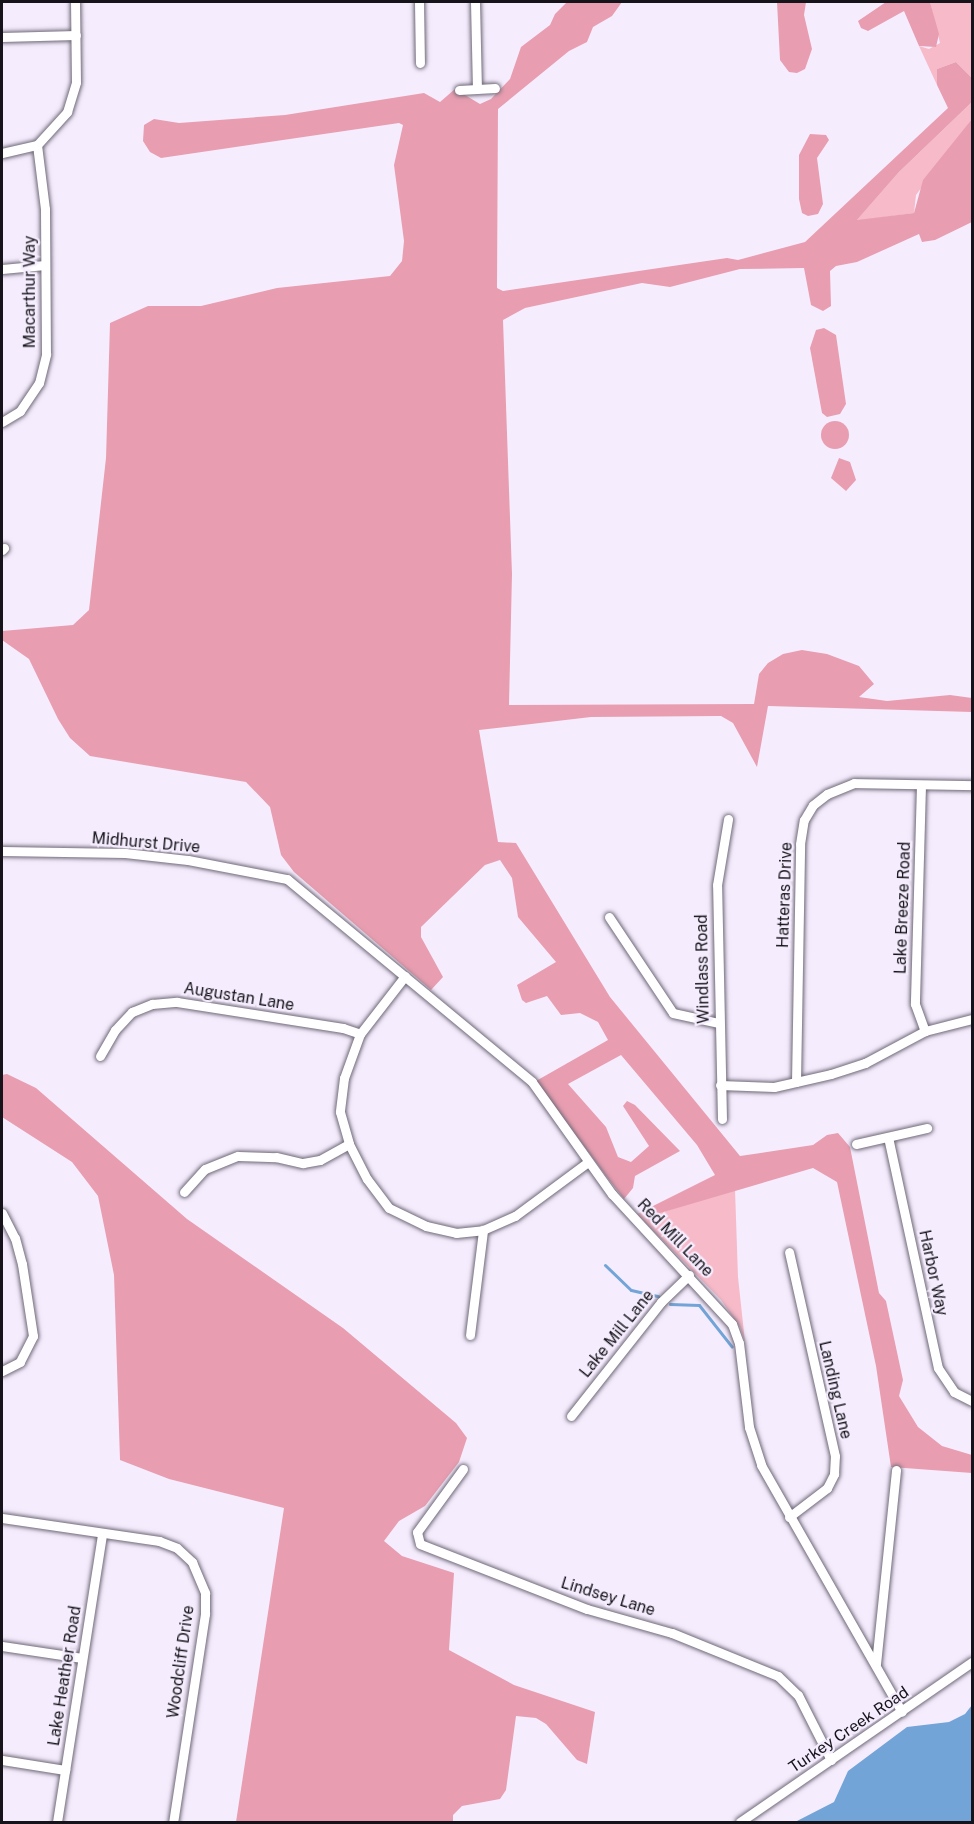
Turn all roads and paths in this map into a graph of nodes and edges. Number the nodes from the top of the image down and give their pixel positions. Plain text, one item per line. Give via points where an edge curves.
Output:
1 (75, 2) edge
2 (418, 2) edge
3 (475, 2) edge
4 (76, 35) junction
5 (2, 37) edge
6 (420, 63) dead end
7 (495, 88) dead end
8 (477, 89) junction
9 (459, 90) dead end
10 (37, 145) junction
11 (2, 153) edge
12 (45, 265) junction
13 (2, 269) edge
14 (2, 422) edge
15 (921, 785) junction
16 (972, 785) edge
17 (728, 819) dead end
18 (2, 851) edge
19 (287, 879) joint
20 (609, 917) dead end
21 (405, 976) junction
22 (972, 1018) edge
23 (718, 1023) junction
24 (926, 1031) junction
25 (360, 1034) junction
26 (100, 1056) dead end
27 (796, 1082) junction
28 (720, 1085) junction
29 (722, 1119) dead end
30 (927, 1128) dead end
31 (888, 1137) junction
32 (349, 1144) junction
33 (856, 1144) dead end
34 (588, 1162) junction
35 (184, 1192) dead end
36 (2, 1213) edge
37 (483, 1230) junction
38 (789, 1252) dead end
39 (689, 1275) junction
40 (470, 1335) dead end
41 (2, 1371) edge
42 (972, 1401) edge
43 (571, 1416) dead end
44 (463, 1469) dead end
45 (897, 1470) dead end
46 (789, 1517) junction
47 (2, 1518) edge
48 (102, 1534) junction
49 (2, 1646) edge
50 (82, 1658) junction
51 (972, 1662) edge
52 (876, 1664) junction
53 (902, 1712) junction
54 (2, 1760) edge
55 (831, 1760) junction
56 (65, 1770) junction
57 (57, 1822) edge
58 (173, 1822) edge
59 (740, 1822) edge

1 - 4 street
2 - 6 street
3 - 8 street
4 - 5 street
4 - 10 street via 76,82 71,102
7 - 8 street
8 - 9 street
10 - 11 street
10 - 12 street, Macarthur Way via 45,208
12 - 13 street
12 - 14 street, Macarthur Way via 45,354 39,383 20,411
15 - 16 street, Hatteras Drive
15 - 24 street, Lake Breeze Road via 915,1004
15 - 27 street, Hatteras Drive via 854,783 840,787 813,805 804,820 800,844
17 - 23 street, Windlass Road via 717,885
18 - 19 street, Midhurst Drive via 125,853 188,860
19 - 21 street, Red Mill Lane
20 - 23 street via 673,1013
21 - 25 street
21 - 34 street, Red Mill Lane via 532,1082
22 - 24 street
23 - 28 street, Windlass Road
24 - 27 street via 865,1063
25 - 26 street, Augustan Lane via 343,1028 160,1003 132,1012 115,1030
25 - 32 street via 344,1078 340,1112
27 - 28 street via 774,1087
28 - 29 street, Windlass Road
30 - 31 street
31 - 33 street
31 - 42 street, Harbor Way via 939,1368 954,1392
32 - 35 street via 320,1160 303,1163 276,1157 238,1156 205,1169
32 - 37 street via 367,1179 389,1208 426,1226 456,1233
34 - 37 street via 514,1216
34 - 39 street, Red Mill Lane via 634,1219
36 - 41 street via 22,1264 33,1336 20,1362
37 - 40 street
38 - 46 street, Landing Lane via 835,1456 834,1474 827,1488
39 - 43 street, Lake Mill Lane via 661,1302
39 - 46 street, Red Mill Lane via 732,1324 739,1343 750,1427 761,1465
44 - 55 street, Lindsey Lane via 417,1532 420,1544 587,1609 659,1628 769,1672 798,1695
45 - 52 street
46 - 52 street, Red Mill Lane
47 - 48 street, Woodcliff Drive
48 - 50 street, Lake Heather Road
48 - 58 street, Woodcliff Drive via 159,1541 177,1548 192,1562 205,1593
49 - 50 street
50 - 56 street, Lake Heather Road
51 - 53 street, Turkey Creek Road
52 - 53 street, Red Mill Lane
53 - 55 street, Turkey Creek Road
54 - 56 street
55 - 59 street, Turkey Creek Road
56 - 57 street, Lake Heather Road

